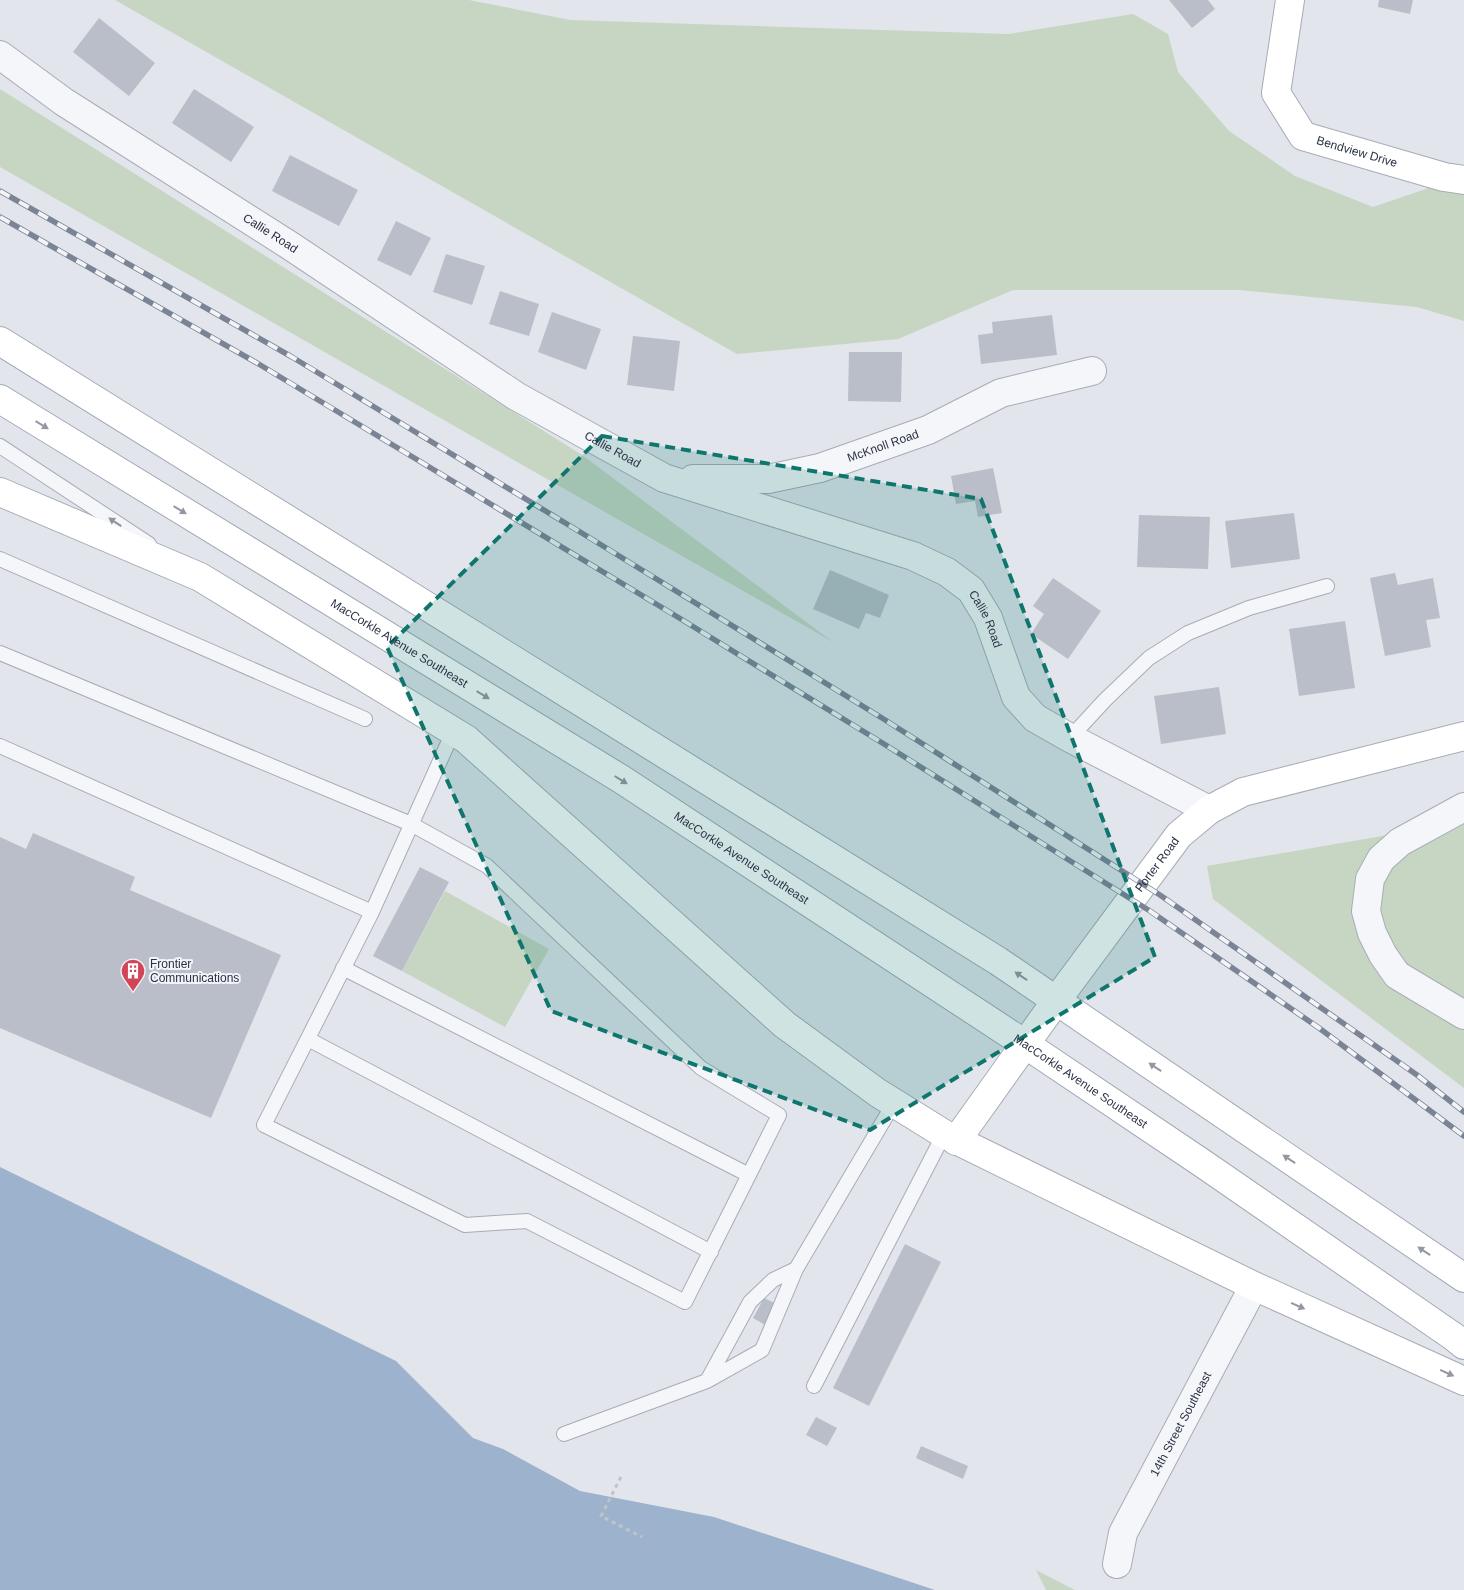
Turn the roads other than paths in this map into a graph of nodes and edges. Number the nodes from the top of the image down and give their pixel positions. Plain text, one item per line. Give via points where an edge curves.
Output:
1 (1290, 0) edge
2 (0, 55) edge
3 (1464, 180) edge
4 (0, 341) edge
5 (1092, 370) dead end
6 (0, 400) edge
7 (0, 446) edge
8 (664, 478) junction
9 (0, 492) edge
10 (0, 559) edge
11 (200, 577) junction
12 (1327, 586) dead end
13 (0, 653) edge
14 (364, 719) dead end
15 (453, 732) junction
16 (1464, 736) edge
17 (1070, 738) junction
18 (0, 746) edge
19 (1464, 807) edge
20 (1209, 810) junction
21 (411, 824) junction
22 (372, 912) junction
23 (344, 968) junction
24 (1056, 1001) junction
25 (1464, 1014) edge
26 (308, 1039) junction
27 (1025, 1044) junction
28 (894, 1103) junction
29 (950, 1138) junction
30 (749, 1175) junction
31 (711, 1252) junction
32 (796, 1269) junction
33 (1464, 1278) edge
34 (1254, 1286) junction
35 (1464, 1345) edge
36 (706, 1381) junction
37 (1464, 1381) edge
38 (814, 1386) dead end
39 (564, 1434) dead end
40 (1117, 1564) dead end

1 - 3 main road, Bendview Drive via 1276,93 1303,136
2 - 8 street, Callie Road via 64,102 289,245 516,396
24 -> 4 main road via 998,961
5 - 8 street, McKnoll Road via 1001,393 928,430 820,468 768,479
6 -> 27 main road, MacCorkle Avenue Southeast via 621,780
11 -> 7 lane
8 - 17 street, Callie Road via 913,556 947,572 971,590 988,618 1016,698 1036,718
9 - 11 main road
10 - 14 lane
11 - 15 main road
12 - 17 lane via 1249,608 1188,633 1149,658
13 - 21 lane
15 - 21 lane
15 - 28 main road via 466,739 785,1025
16 - 20 main road, Porter Road via 1243,792
17 - 20 street, Callie Road
18 - 22 lane
19 - 25 street via 1400,842 1381,859 1370,879 1366,911 1379,948 1397,975
20 - 24 main road, Porter Road via 1179,835
21 - 22 lane
21 - 30 lane via 487,866 701,1068 779,1115
22 - 23 lane
23 - 26 lane
23 - 30 lane
24 - 27 main road, Porter Road
33 -> 24 main road
26 - 31 lane
26 - 31 lane via 264,1125 465,1225 527,1221 685,1302
27 - 29 main road, Porter Road
27 - 35 main road, MacCorkle Avenue Southeast
28 - 29 main road
28 - 32 lane
29 - 34 main road
29 - 38 lane
30 - 31 lane
32 - 36 lane via 773,1280 750,1302
32 - 36 lane via 762,1350
34 -> 37 main road
34 - 40 street, 14th Street Southeast via 1123,1533
36 - 39 lane

